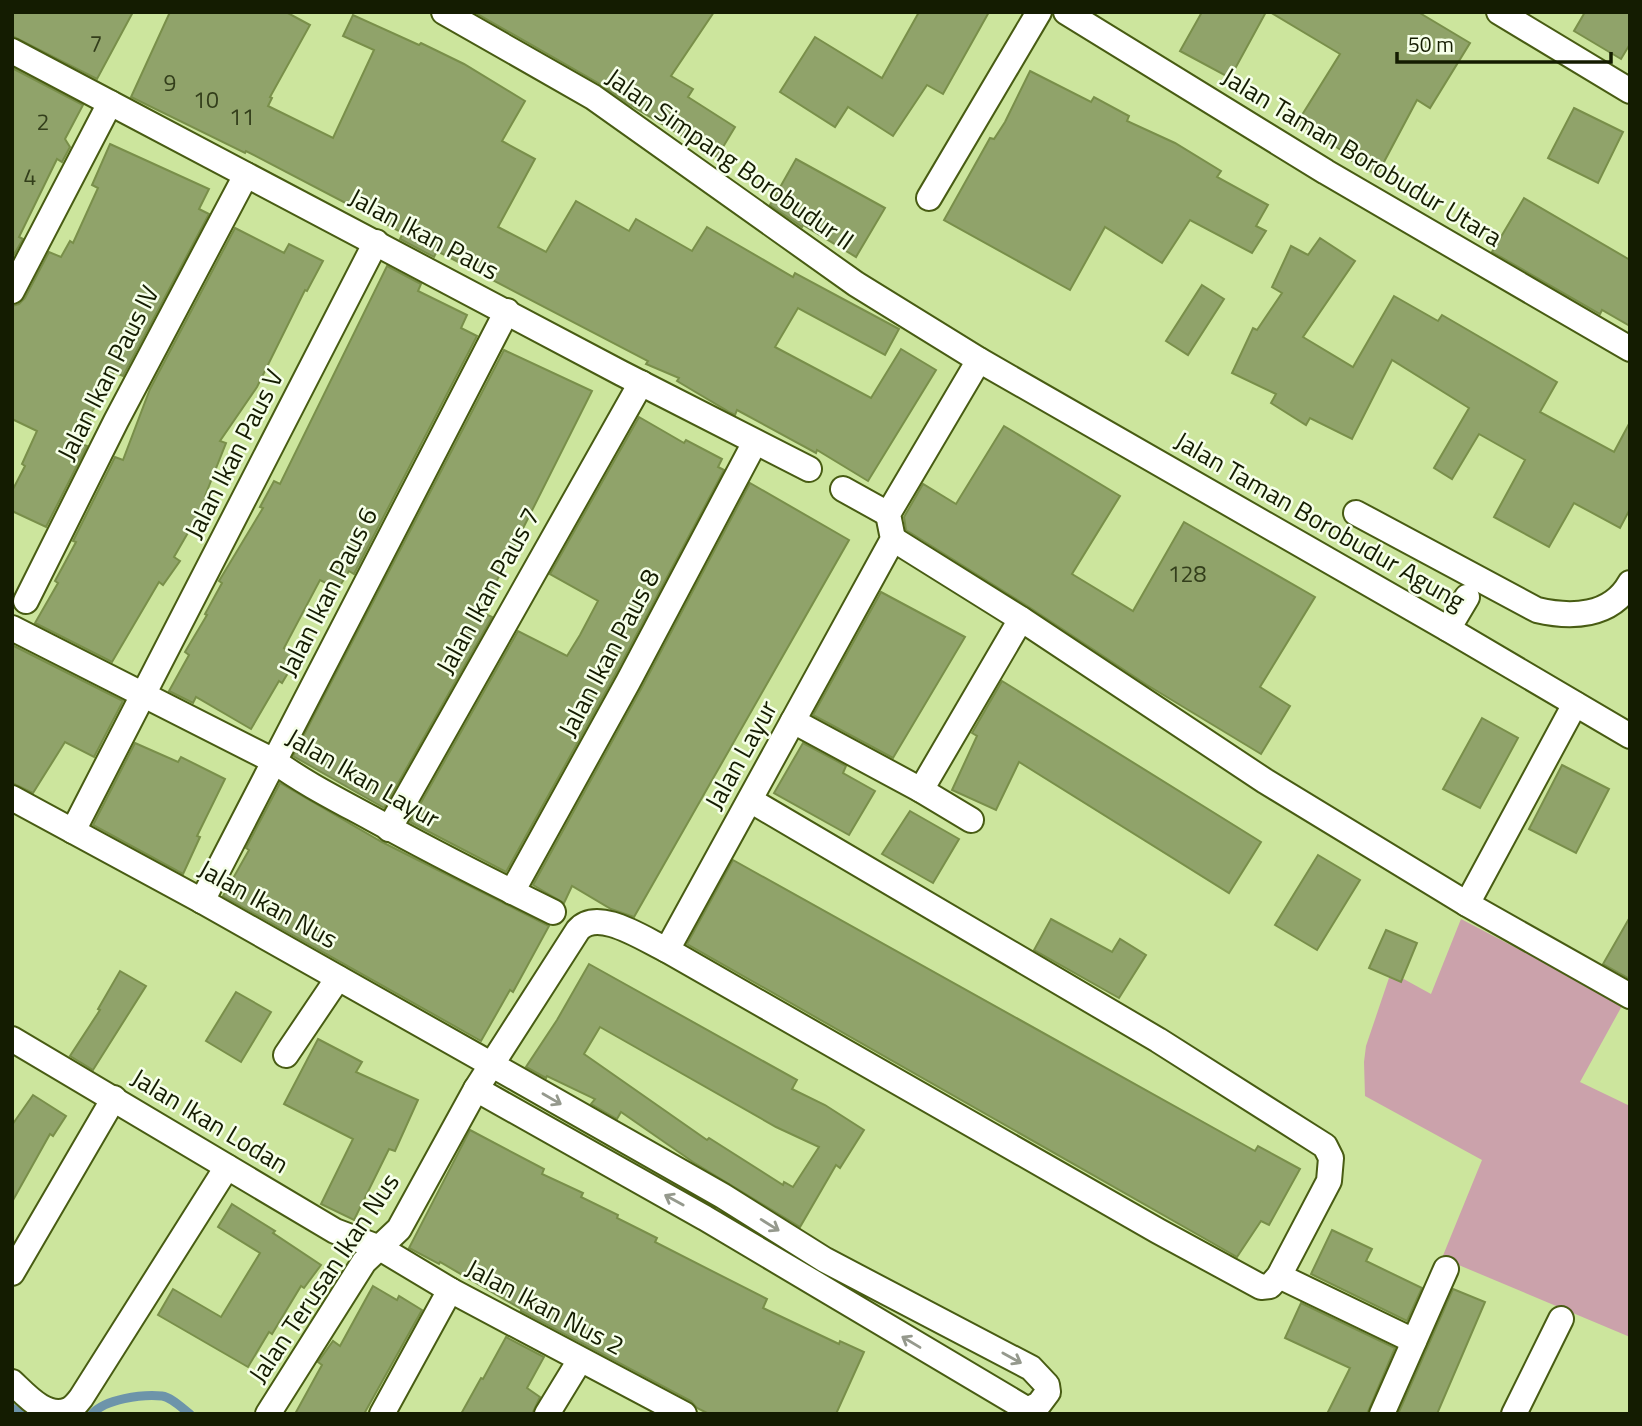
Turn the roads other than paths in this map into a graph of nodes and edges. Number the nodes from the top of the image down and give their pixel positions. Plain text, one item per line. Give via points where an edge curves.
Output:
1 (444, 12) edge
2 (1039, 12) edge
3 (1066, 12) edge
4 (1499, 12) edge
5 (12, 51) edge
6 (1630, 91) edge
7 (110, 103) junction
8 (246, 175) junction
9 (929, 198) dead end
10 (376, 242) junction
11 (12, 291) edge
12 (507, 311) junction
13 (1630, 349) edge
14 (979, 360) junction
15 (641, 383) junction
16 (755, 442) junction
17 (809, 469) dead end
18 (843, 489) dead end
19 (1356, 513) dead end
20 (888, 514) junction
21 (892, 539) junction
22 (1630, 583) edge
23 (1467, 597) dead end
24 (26, 601) dead end
25 (1020, 619) junction
26 (12, 628) edge
27 (1448, 629) junction
28 (144, 694) junction
29 (1575, 705) junction
30 (793, 721) junction
31 (1630, 736) edge
32 (274, 761) junction
33 (921, 790) junction
34 (12, 798) edge
35 (750, 800) junction
36 (971, 820) dead end
37 (390, 829) junction
38 (73, 831) junction
39 (512, 892) junction
40 (202, 901) junction
41 (1468, 905) junction
42 (553, 912) dead end
43 (667, 950) junction
44 (338, 978) junction
45 (1630, 996) edge
46 (12, 1039) edge
47 (286, 1055) dead end
48 (492, 1066) junction
49 (476, 1089) junction
50 (114, 1098) junction
51 (226, 1167) junction
52 (723, 1196) junction
53 (705, 1218) junction
54 (380, 1248) junction
55 (1446, 1269) dead end
56 (12, 1273) edge
57 (1279, 1276) junction
58 (450, 1290) junction
59 (1561, 1319) dead end
60 (966, 1333) junction
61 (1414, 1341) junction
62 (580, 1360) junction
63 (949, 1364) junction
64 (12, 1382) edge
65 (268, 1414) edge
66 (382, 1414) edge
67 (547, 1414) edge
68 (684, 1414) edge
69 (1382, 1414) edge
70 (1514, 1414) edge

1 - 14 street, Jalan Simpang Borobudur II via 593,97 856,284
2 - 9 street
3 - 13 street, Jalan Taman Borobudur Utara via 1337,179
4 - 6 street
5 - 7 street, Jalan Ikan Paus
7 - 8 street, Jalan Ikan Paus
7 - 11 street
8 - 10 street, Jalan Ikan Paus
8 - 24 street, Jalan Ikan Paus IV
10 - 12 street, Jalan Ikan Paus
10 - 28 street, Jalan Ikan Paus V
12 - 15 street, Jalan Ikan Paus
12 - 32 street, Jalan Ikan Paus 6
14 - 20 street
14 - 27 street, Jalan Taman Borobudur Agung
15 - 16 street, Jalan Ikan Paus
15 - 37 street, Jalan Ikan Paus 7
16 - 17 street, Jalan Ikan Paus
16 - 39 street, Jalan Ikan Paus 8
18 - 20 street
19 - 22 street via 1537,610 1586,614 1611,604
20 - 21 street
21 - 25 street
21 - 30 street, Jalan Layur
23 - 27 street
25 - 33 street
25 - 41 street via 1265,781
26 - 28 street
27 - 29 street, Jalan Taman Borobudur Agung
28 - 32 street, Jalan Ikan Layur
28 - 38 street, Jalan Ikan Paus V
29 - 31 street, Jalan Taman Borobudur Agung
29 - 41 street
30 - 33 street
30 - 35 street, Jalan Layur
32 - 37 street, Jalan Ikan Layur
32 - 40 street, Jalan Ikan Paus 6
33 - 36 street
34 - 38 street, Jalan Ikan Nus
35 - 43 street, Jalan Layur
35 - 57 street via 1158,1040 1325,1146 1331,1158 1329,1181
37 - 39 street, Jalan Ikan Layur
38 - 40 street, Jalan Ikan Nus
39 - 42 street, Jalan Ikan Layur
40 - 44 street, Jalan Ikan Nus
41 - 45 street
43 - 48 street via 607,922 583,924
43 - 57 street via 1261,1287 1270,1286
44 - 47 street
44 - 48 street, Jalan Ikan Nus
46 - 50 street, Jalan Ikan Lodan
48 - 49 street, Jalan Terusan Ikan Nus
48 -> 52 street, Jalan Ikan Nus
53 -> 49 street
49 - 54 street, Jalan Terusan Ikan Nus via 399,1229
50 - 51 street, Jalan Ikan Lodan
50 - 56 street
51 - 54 street, Jalan Ikan Lodan via 335,1231
51 - 64 street via 81,1398 69,1410 58,1412 46,1409
52 - 53 street
52 -> 60 street, Jalan Ikan Nus via 825,1260
63 -> 53 street
54 - 58 street, Jalan Ikan Nus 2
54 - 65 street, Jalan Terusan Ikan Nus via 364,1262
55 - 61 street
57 - 61 street
58 - 62 street, Jalan Ikan Nus 2
58 - 66 street
59 - 70 street
60 - 63 street
60 -> 63 street, Jalan Ikan Nus via 1031,1368 1048,1392 1027,1410
61 - 69 street
62 - 67 street
62 - 68 street, Jalan Ikan Nus 2

